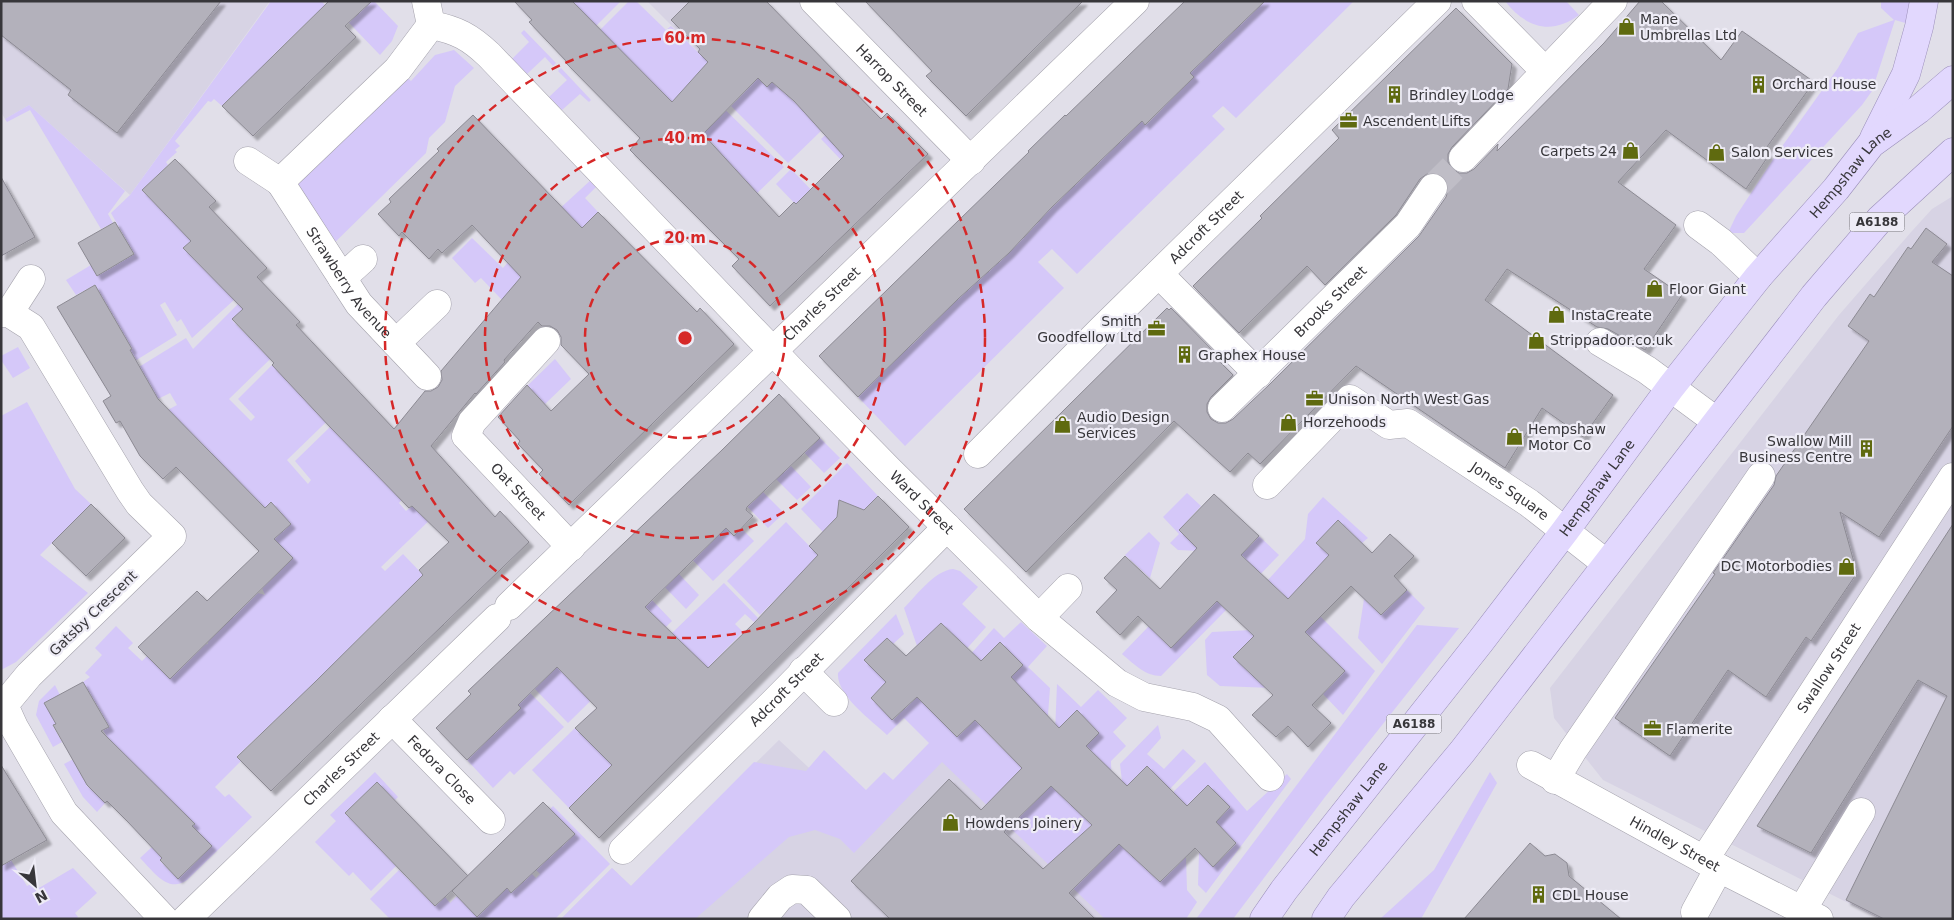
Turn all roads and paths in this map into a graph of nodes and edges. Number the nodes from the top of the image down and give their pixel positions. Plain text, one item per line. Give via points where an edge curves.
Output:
1 (814, 1) edge
2 (1135, 1) edge
3 (1437, 1) edge
4 (1476, 1) edge
5 (1613, 1) edge
6 (1924, 1) edge
7 (429, 13) edge
8 (1545, 71) junction
9 (1953, 80) edge
10 (1871, 144) junction
11 (1951, 155) edge
12 (1463, 158) tunnel mouth
13 (248, 161) dead end
14 (971, 161) junction
15 (280, 182) junction
16 (1433, 188) tunnel mouth
17 (1698, 225) dead end
18 (363, 259) dead end
19 (1159, 274) junction
20 (1758, 277) junction
21 (342, 278) junction
22 (31, 279) dead end
23 (437, 304) dead end
24 (5, 313) edge
25 (546, 341) dead end
26 (1600, 342) dead end
27 (396, 343) junction
28 (773, 351) junction
29 (1258, 374) junction
30 (427, 376) dead end
31 (1671, 388) junction
32 (1222, 408) dead end
33 (1716, 421) junction
34 (978, 454) dead end
35 (1761, 476) dead end
36 (1953, 477) edge
37 (1267, 485) dead end
38 (947, 527) junction
39 (1565, 531) junction
40 (571, 547) junction
41 (1607, 564) junction
42 (1068, 588) dead end
43 (1040, 618) junction
44 (803, 671) junction
45 (834, 702) dead end
46 (3, 705) edge
47 (392, 719) junction
48 (1531, 765) dead end
49 (1270, 777) dead end
50 (1555, 780) junction
51 (1861, 812) dead end
52 (491, 820) dead end
53 (623, 850) dead end
54 (1711, 864) junction
55 (1695, 912) dead end
56 (1810, 914) edge
57 (164, 919) edge
58 (186, 919) edge
59 (762, 919) edge
60 (837, 919) edge
61 (1264, 919) edge
62 (1326, 919) edge

1 - 14 street, Harrop Street
2 - 14 street, Charles Street
3 - 19 street, Adcroft Street
4 - 8 street
5 - 8 street
6 - 10 main road via 1906,74
7 - 15 street via 398,68
7 - 28 street, Ward Street via 445,27 476,43
8 - 12 street
9 - 10 main road, Hempshaw Lane / A6188
10 - 20 main road, Hempshaw Lane / A6188
11 - 33 main road, A6188 via 1880,219 1814,296
13 - 15 street, Strawberry Avenue
14 - 28 street, Charles Street
15 - 21 street, Strawberry Avenue
16 - 29 street, Brooks Street via 1408,225
17 - 20 street
18 - 21 street
19 - 29 street
19 - 34 street, Adcroft Street
20 - 31 main road, Hempshaw Lane / A6188
21 - 27 street, Strawberry Avenue via 360,304
22 - 24 street
23 - 27 street
24 - 46 street, Gatsby Crescent via 31,326 130,491 172,536 29,675
25 - 40 street, Oat Street via 472,422 466,436
26 - 31 street
27 - 30 street, Strawberry Avenue
28 - 38 street, Ward Street
28 - 40 street, Charles Street
29 - 32 street, Brooks Street
31 - 33 street
31 - 39 main road, Hempshaw Lane / A6188
33 - 41 main road, A6188
35 - 50 street
36 - 54 street, Swallow Street
37 - 39 street, Jones Square via 1350,399 1389,425 1408,423 1529,503
38 - 43 street, Ward Street
38 - 44 street, Adcroft Street
39 - 41 street, Jones Square
39 - 61 main road, Hempshaw Lane / A6188
40 - 47 street, Charles Street
41 - 62 main road, A6188 via 1462,752
42 - 43 street
43 - 49 street, Ward Street via 1117,683 1144,697 1172,702 1218,719
44 - 45 street
44 - 53 street, Adcroft Street
46 - 57 street, Gatsby Crescent via 64,813
47 - 52 street, Fedora Close
47 - 58 street, Charles Street
48 - 50 street, Hindley Street
50 - 54 street, Hindley Street
51 - 56 street
54 - 55 street, Swallow Street
54 - 56 street, Hindley Street
59 - 60 street via 780,897 792,889 807,890

